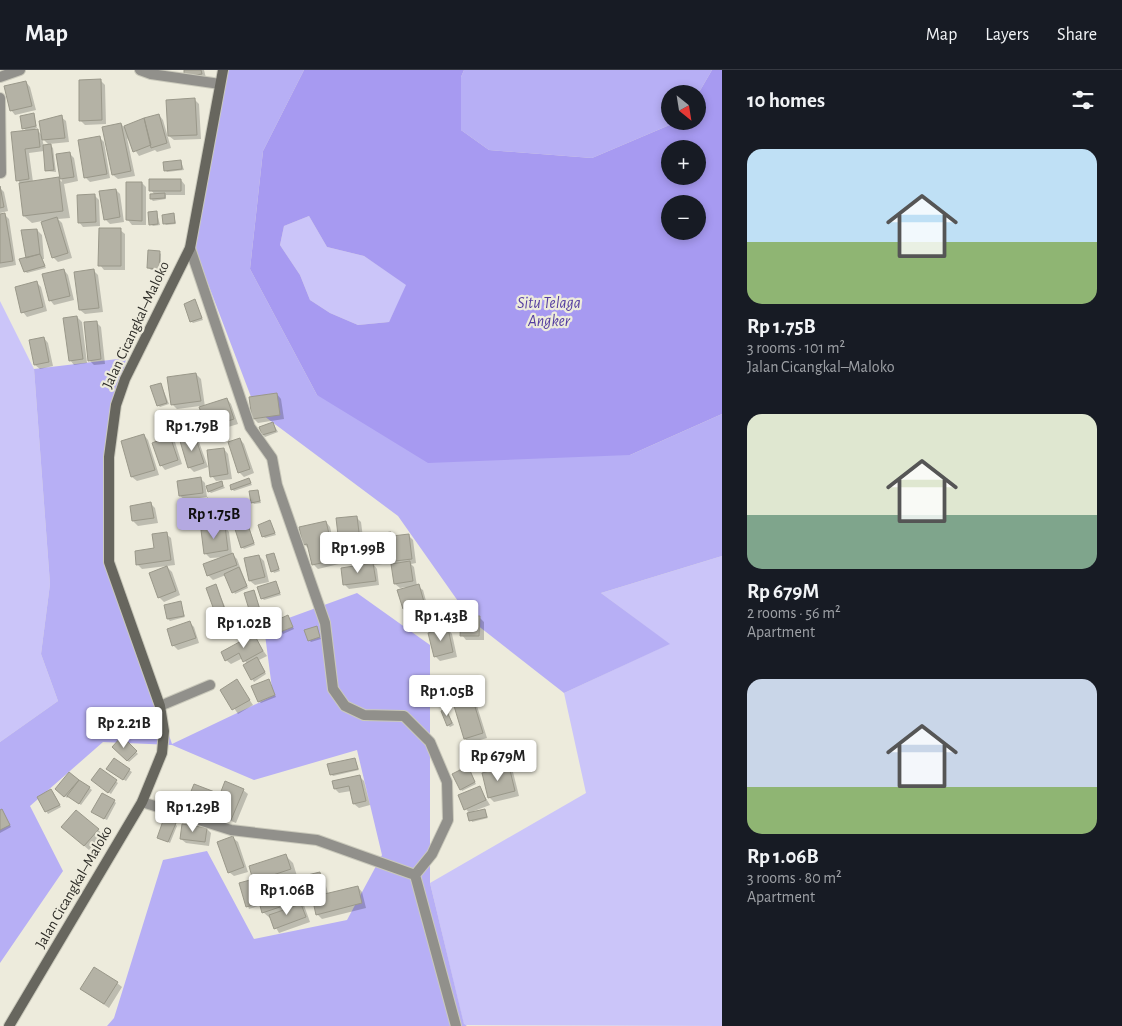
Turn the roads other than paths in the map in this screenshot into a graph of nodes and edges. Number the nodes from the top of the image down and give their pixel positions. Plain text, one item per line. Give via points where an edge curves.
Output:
1 (20, 70) edge
2 (140, 70) edge
3 (223, 70) edge
4 (0, 77) edge
5 (220, 84) junction
6 (0, 98) edge
7 (1, 173) dead end
8 (190, 248) junction
9 (210, 685) dead end
10 (160, 706) junction
11 (142, 802) junction
12 (415, 875) junction
13 (9, 1026) edge
14 (456, 1026) edge

1 - 4 street
2 - 5 street
3 - 5 street, Jalan Cicangkal–Maloko
5 - 8 street, Jalan Cicangkal–Maloko
6 - 7 street
8 - 10 street, Jalan Cicangkal–Maloko via 125,379 116,405 109,457 108,562
8 - 12 street via 250,427 272,458 277,485 325,623 333,689 345,706 364,715 404,716 430,742 447,782 448,820 432,854
9 - 10 street
10 - 11 street, Jalan Cicangkal–Maloko via 164,731 162,753
11 - 12 street via 231,830 317,840
11 - 13 street, Jalan Cicangkal–Maloko
12 - 14 street

